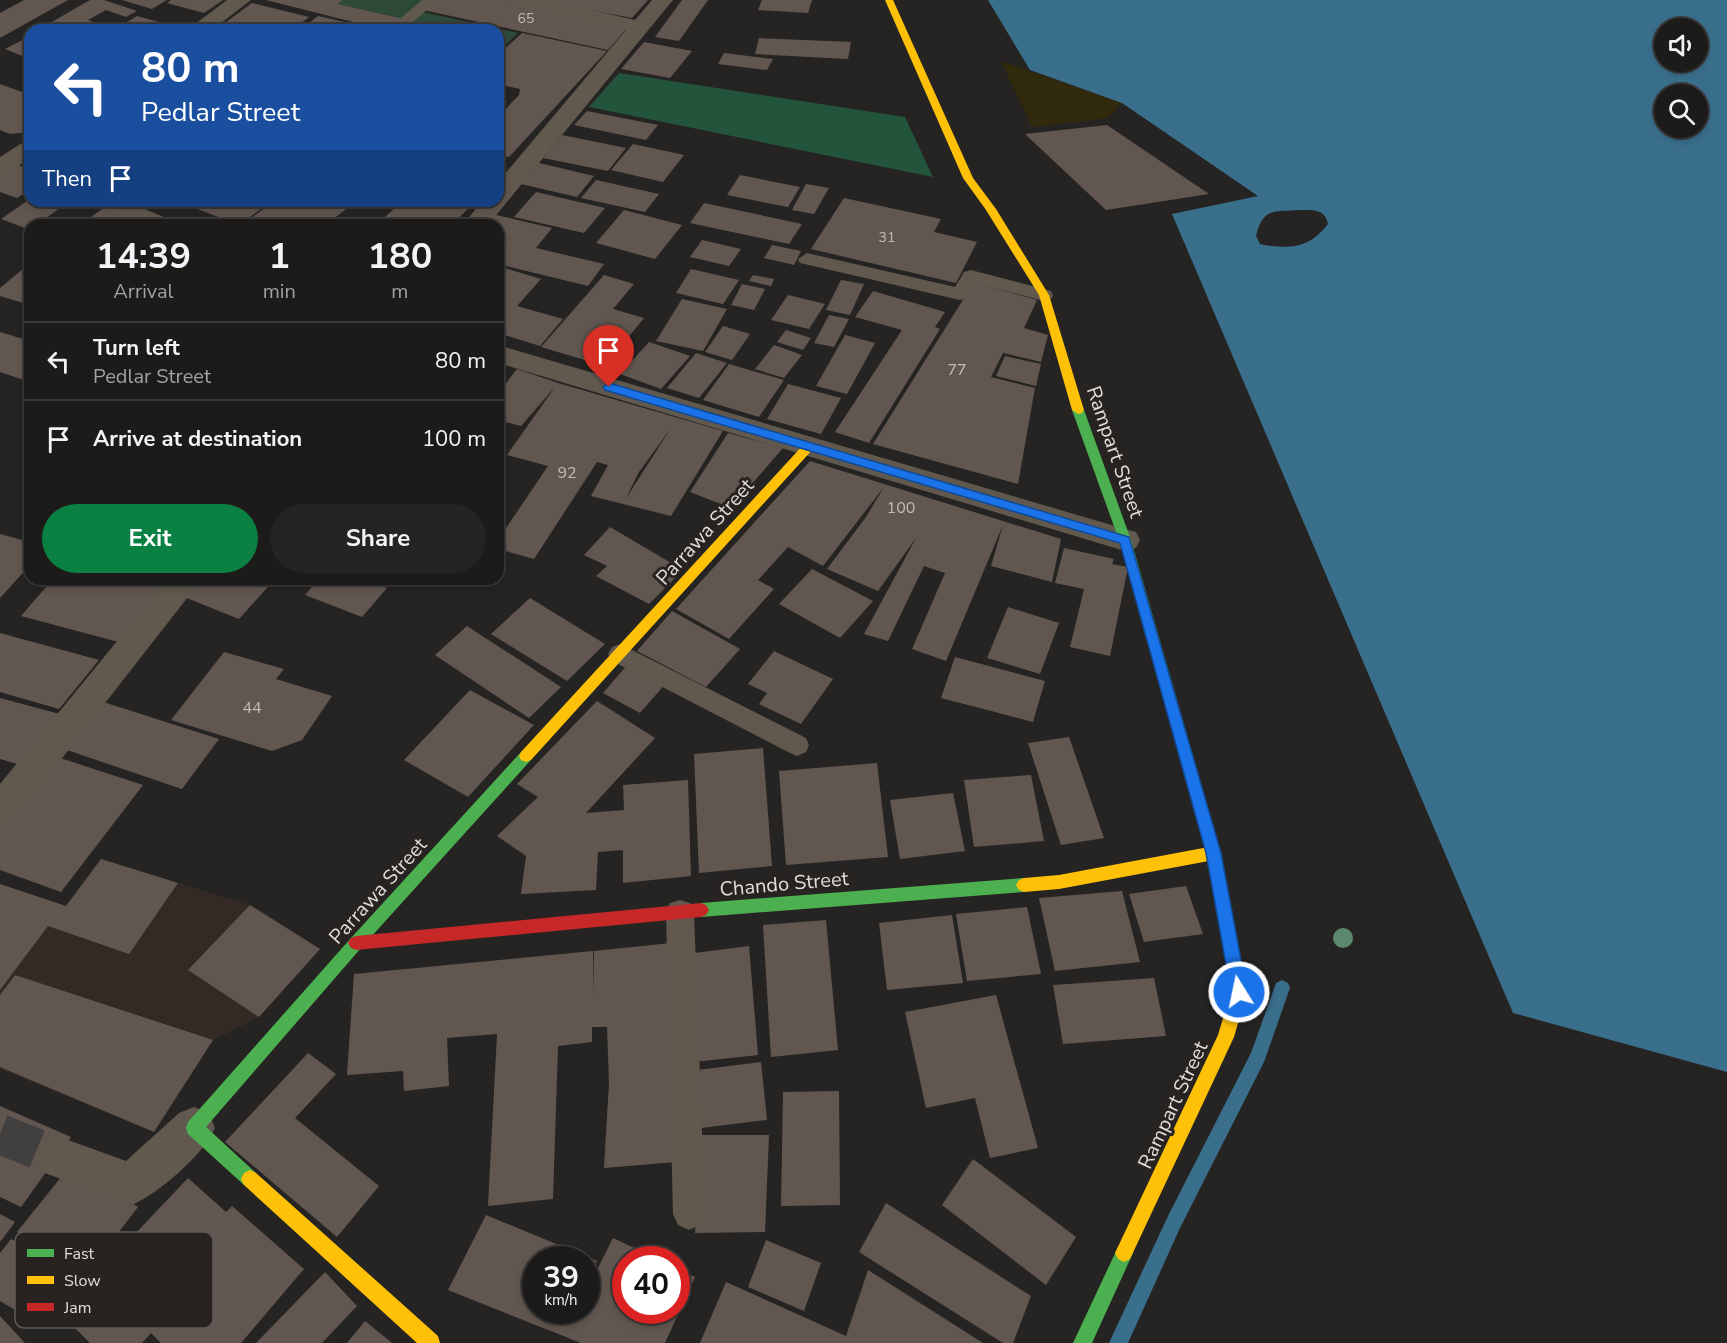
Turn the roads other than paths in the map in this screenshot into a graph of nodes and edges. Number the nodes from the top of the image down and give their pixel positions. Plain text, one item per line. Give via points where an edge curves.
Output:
1 (241, 0) edge
2 (431, 0) edge
3 (519, 0) edge
4 (663, 0) edge
5 (889, 0) edge
6 (207, 24) edge
7 (402, 24) edge
8 (639, 27) junction
9 (504, 190) edge
10 (118, 207) edge
11 (490, 207) edge
12 (148, 219) edge
13 (480, 219) edge
14 (807, 259) dead end
15 (1044, 295) junction
16 (504, 356) edge
17 (809, 446) junction
18 (1125, 540) junction
19 (181, 585) edge
20 (621, 654) junction
21 (797, 745) dead end
22 (0, 810) edge
23 (1214, 853) junction
24 (680, 912) junction
25 (356, 943) junction
26 (194, 1128) junction
27 (57, 1157) tunnel mouth
28 (689, 1214) dead end
29 (431, 1343) edge
30 (1082, 1343) edge

1 - 6 street
2 - 7 lane
3 - 8 street
4 - 8 street
5 - 15 street, Rampart Street via 968,178
8 - 9 street
10 - 12 street
11 - 13 street
14 - 15 lane via 960,294 971,276
15 - 18 street, Rampart Street via 1074,399
16 - 17 street
17 - 18 street
17 - 20 street, Parrawa Street
18 - 23 street, Rampart Street
19 - 22 street
20 - 21 lane
20 - 25 street, Parrawa Street
23 - 24 street, Chando Street via 1059,882
23 - 30 street, Rampart Street via 1239,992 1226,1037
24 - 25 street, Chando Street
24 - 28 lane
25 - 26 street, Parrawa Street
26 - 27 street via 132,1184
26 - 29 street

